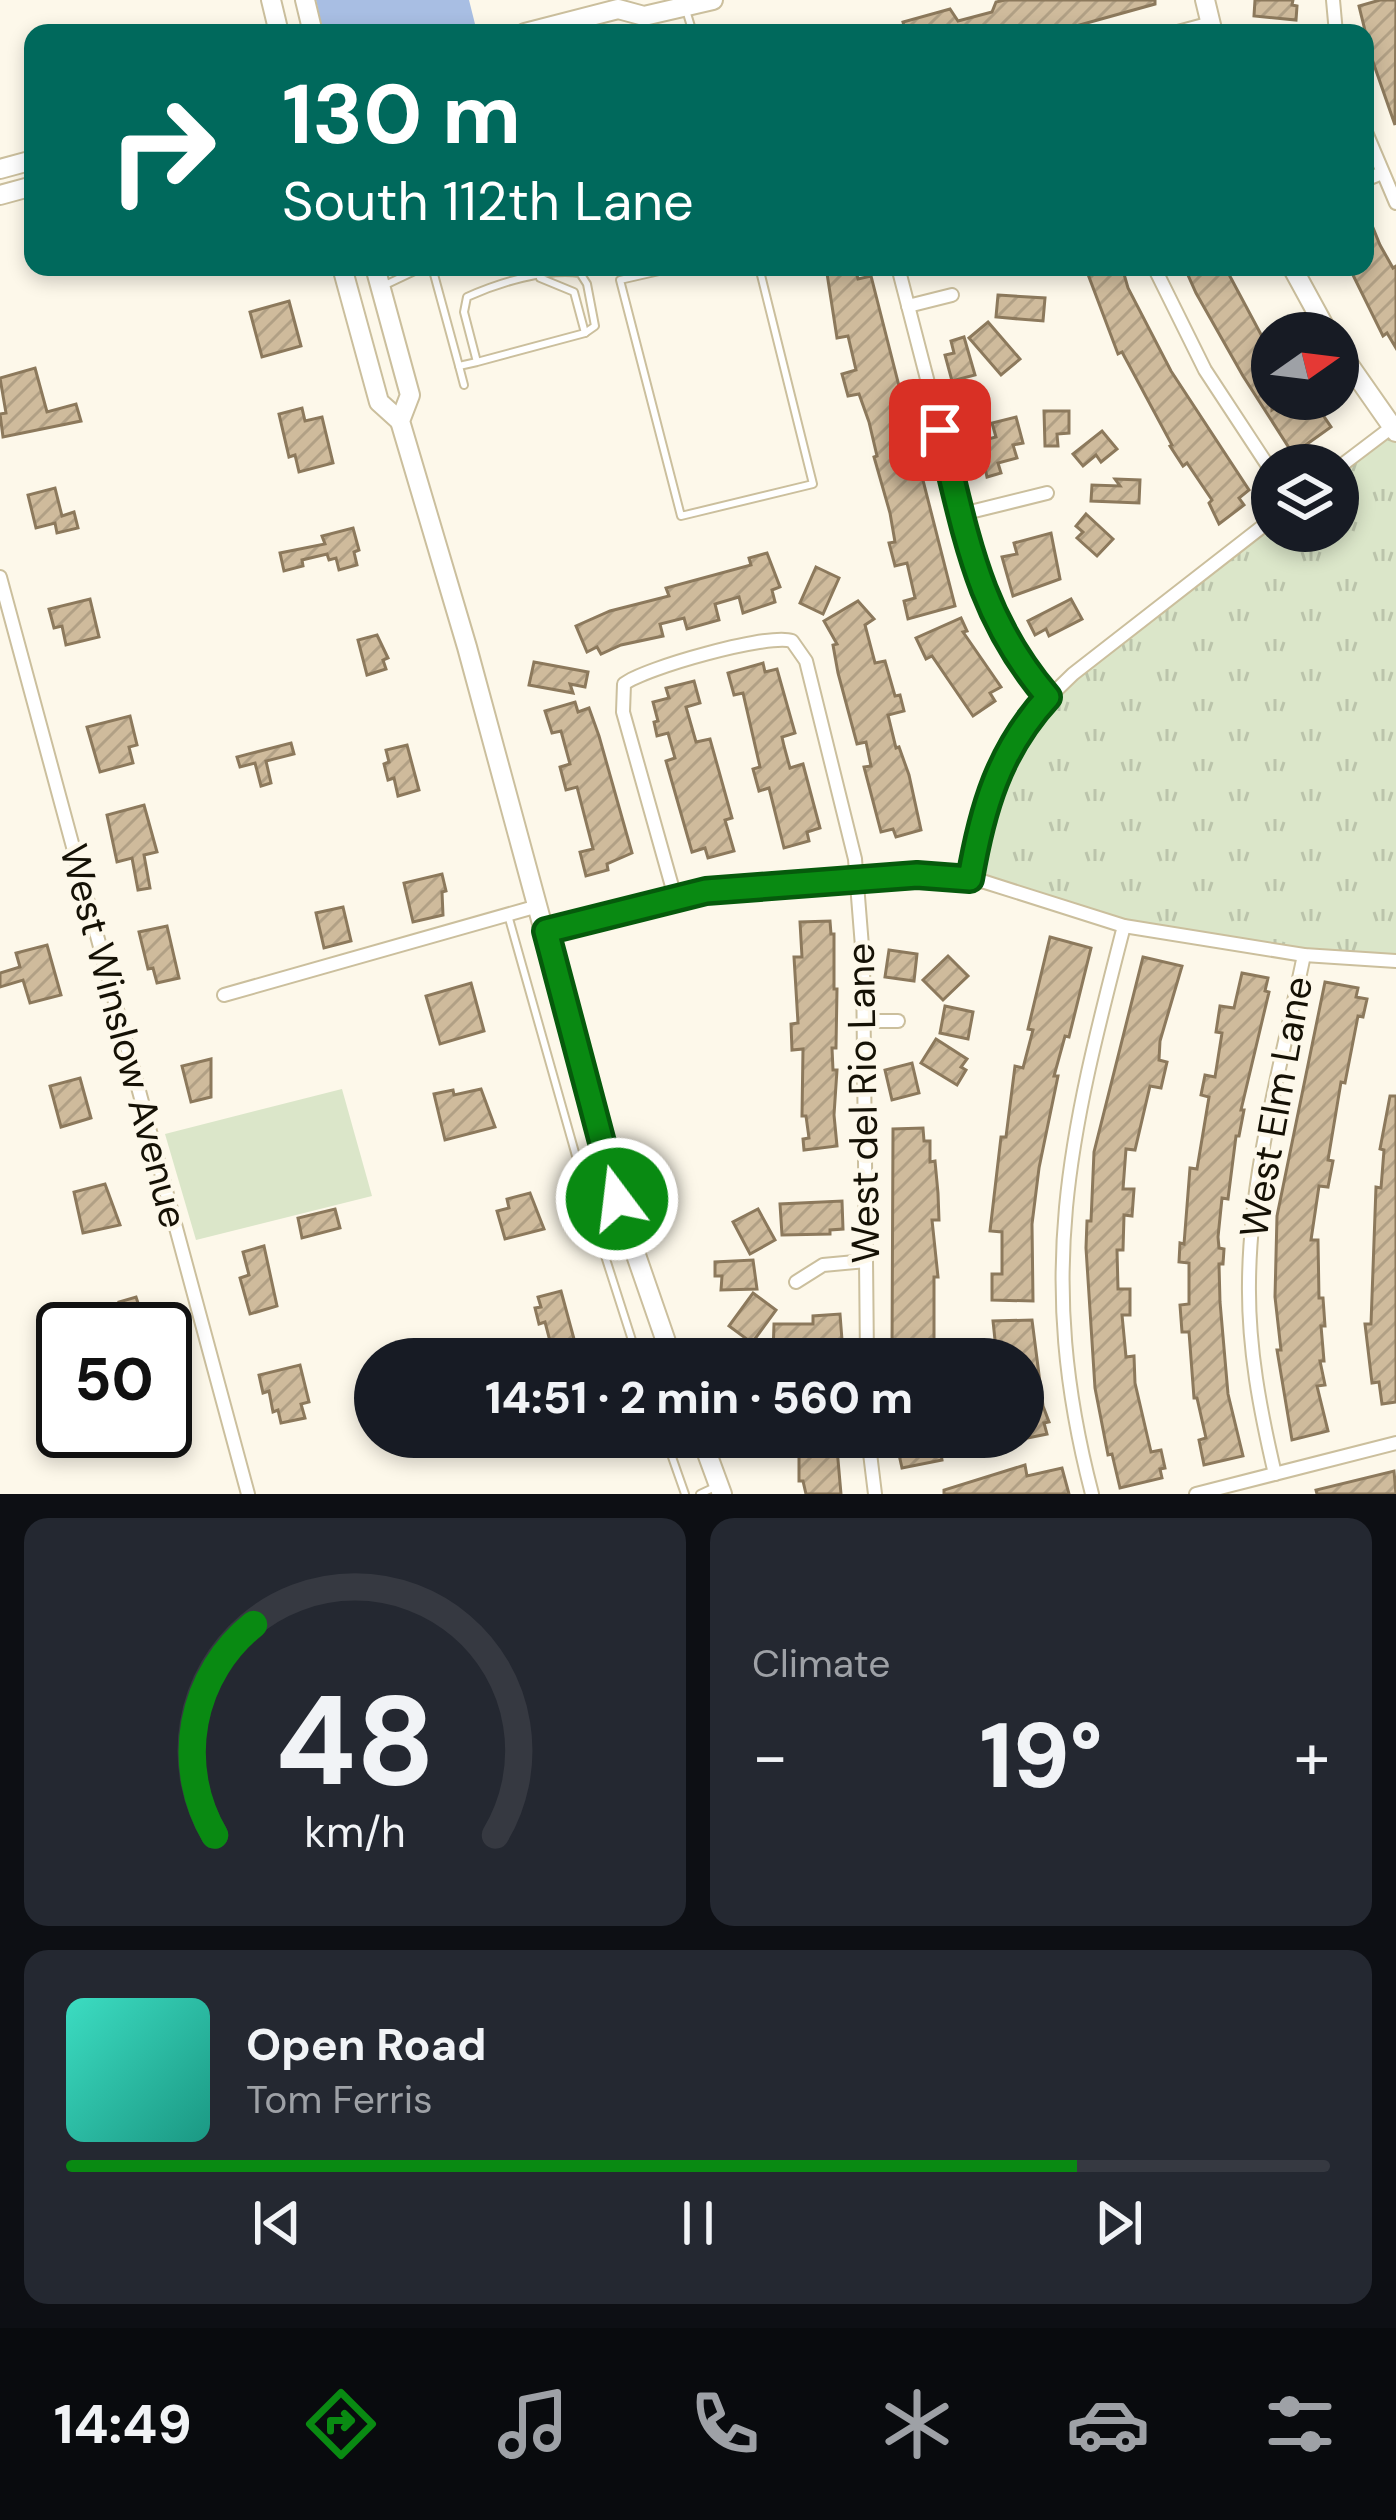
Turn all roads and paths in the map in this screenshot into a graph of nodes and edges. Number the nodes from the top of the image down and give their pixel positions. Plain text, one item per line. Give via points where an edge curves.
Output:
1 (713, 0) edge
2 (685, 6) junction
3 (644, 16) junction
4 (560, 24) edge
5 (638, 24) edge
6 (690, 24) edge
7 (1374, 153) edge
8 (1382, 173) junction
9 (1374, 176) edge
10 (1396, 203) edge
11 (344, 276) edge
12 (377, 276) edge
13 (406, 276) edge
14 (431, 276) edge
15 (536, 276) joint
16 (582, 276) edge
17 (638, 276) edge
18 (761, 276) edge
19 (900, 276) edge
20 (1158, 276) edge
21 (1297, 276) edge
22 (380, 287) junction
23 (952, 295) dead end
24 (908, 306) junction
25 (1317, 312) edge
26 (585, 333) junction
27 (477, 362) junction
28 (459, 366) junction
29 (1359, 379) edge
30 (464, 385) dead end
31 (400, 421) junction
32 (1394, 430) edge
33 (1254, 444) edge
34 (1359, 454) edge
35 (1047, 493) dead end
36 (962, 514) junction
37 (1251, 536) edge
38 (0, 578) edge
39 (1048, 697) junction
40 (857, 879) junction
41 (970, 879) junction
42 (675, 897) junction
43 (538, 906) junction
44 (508, 915) junction
45 (1124, 926) junction
46 (546, 931) junction
47 (1304, 955) junction
48 (1396, 961) edge
49 (224, 995) dead end
50 (864, 1021) junction
51 (898, 1021) dead end
52 (866, 1261) junction
53 (796, 1282) dead end
54 (631, 1338) edge
55 (664, 1338) edge
56 (867, 1338) edge
57 (1396, 1442) edge
58 (673, 1458) edge
59 (706, 1458) edge
60 (871, 1458) edge
61 (1274, 1474) junction
62 (714, 1491) edge
63 (248, 1494) edge
64 (686, 1494) edge
65 (875, 1494) edge
66 (1092, 1494) edge
67 (1196, 1494) edge

1 - 2 main road
2 - 3 main road
2 - 6 lane
3 - 4 main road via 618,9
3 - 5 main road
7 - 8 street
8 - 9 street
8 - 10 street
11 - 31 main road via 379,402
12 - 22 main road
13 - 22 lane
14 - 28 lane
15 - 26 lane via 574,292
15 - 27 lane via 467,297
16 - 26 lane via 595,326
17 - 18 lane via 620,280 681,516 813,484
19 - 24 street
20 - 33 street
21 - 25 main road
22 - 31 main road via 410,394
23 - 24 street
24 - 36 street
26 - 27 lane
27 - 28 lane
28 - 30 lane
29 - 32 main road
31 - 43 main road
32 - 34 street
35 - 36 street
36 - 39 street via 990,611
37 - 39 street
38 - 63 street, West Winslow Avenue
39 - 41 street via 999,766
40 - 41 street
40 - 42 street
40 - 42 street, West del Rio Lane via 806,661 792,641 767,639 624,684 623,712
40 - 50 street, West del Rio Lane
41 - 45 street
42 - 46 street
43 - 44 street
43 - 46 main road
44 - 49 street
44 - 54 lane
45 - 47 street
45 - 66 street via 1080,1102 1062,1223 1064,1349
46 - 55 main road via 617,1199
47 - 48 street
47 - 61 street, West Elm Lane via 1250,1241 1252,1358
50 - 51 street
50 - 52 street, West del Rio Lane
52 - 53 street via 823,1265
52 - 56 street, West del Rio Lane
57 - 61 street
58 - 64 lane
59 - 62 main road
60 - 65 street
61 - 67 street

